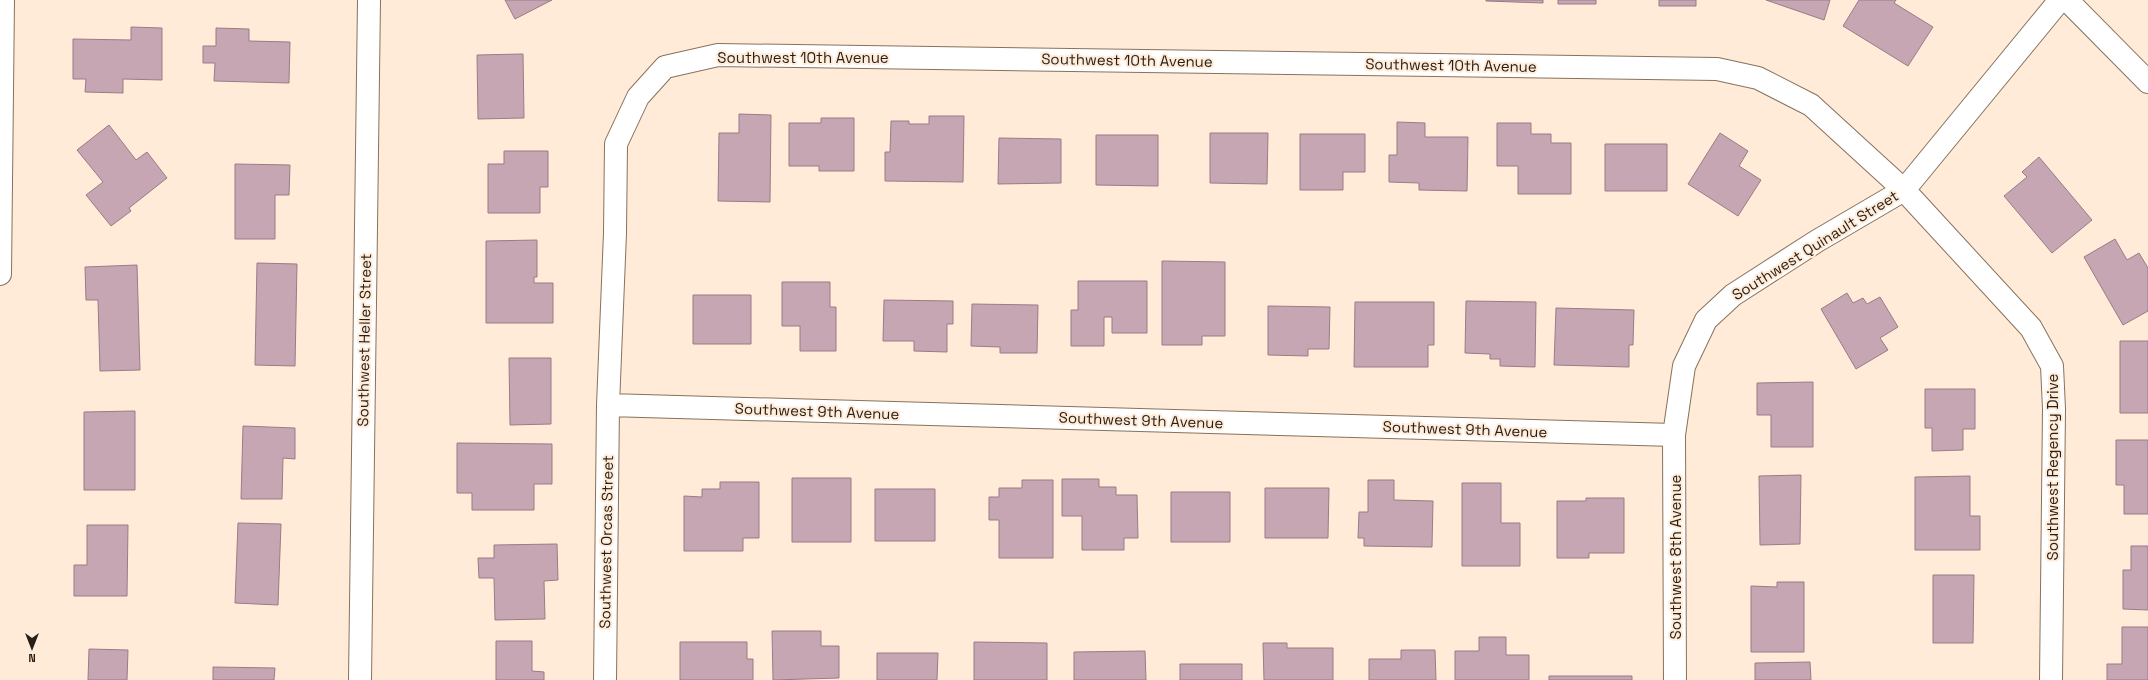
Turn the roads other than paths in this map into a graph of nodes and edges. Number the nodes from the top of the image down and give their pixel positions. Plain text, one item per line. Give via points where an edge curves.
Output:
1 (3, 0) edge
2 (369, 0) edge
3 (2060, 0) edge
4 (2067, 0) edge
5 (2148, 82) edge
6 (1904, 190) junction
7 (0, 274) edge
8 (608, 405) junction
9 (1674, 435) junction
10 (360, 680) edge
11 (605, 680) edge
12 (1675, 680) edge
13 (2051, 680) edge

1 - 7 street
2 - 10 street, Southwest Heller Street
3 - 6 street, Southwest Quinault Street
4 - 5 street
6 - 8 street, Southwest 10th Avenue via 1811,105 1758,78 1717,68 718,55 665,67 638,97 616,144
6 - 9 street, Southwest Quinault Street via 1733,294 1706,320 1684,366
6 - 13 street, Southwest Regency Drive via 2031,328 2052,366 2054,409
8 - 9 street, Southwest 9th Avenue
8 - 11 street, Southwest Orcas Street
9 - 12 street, Southwest 8th Avenue

